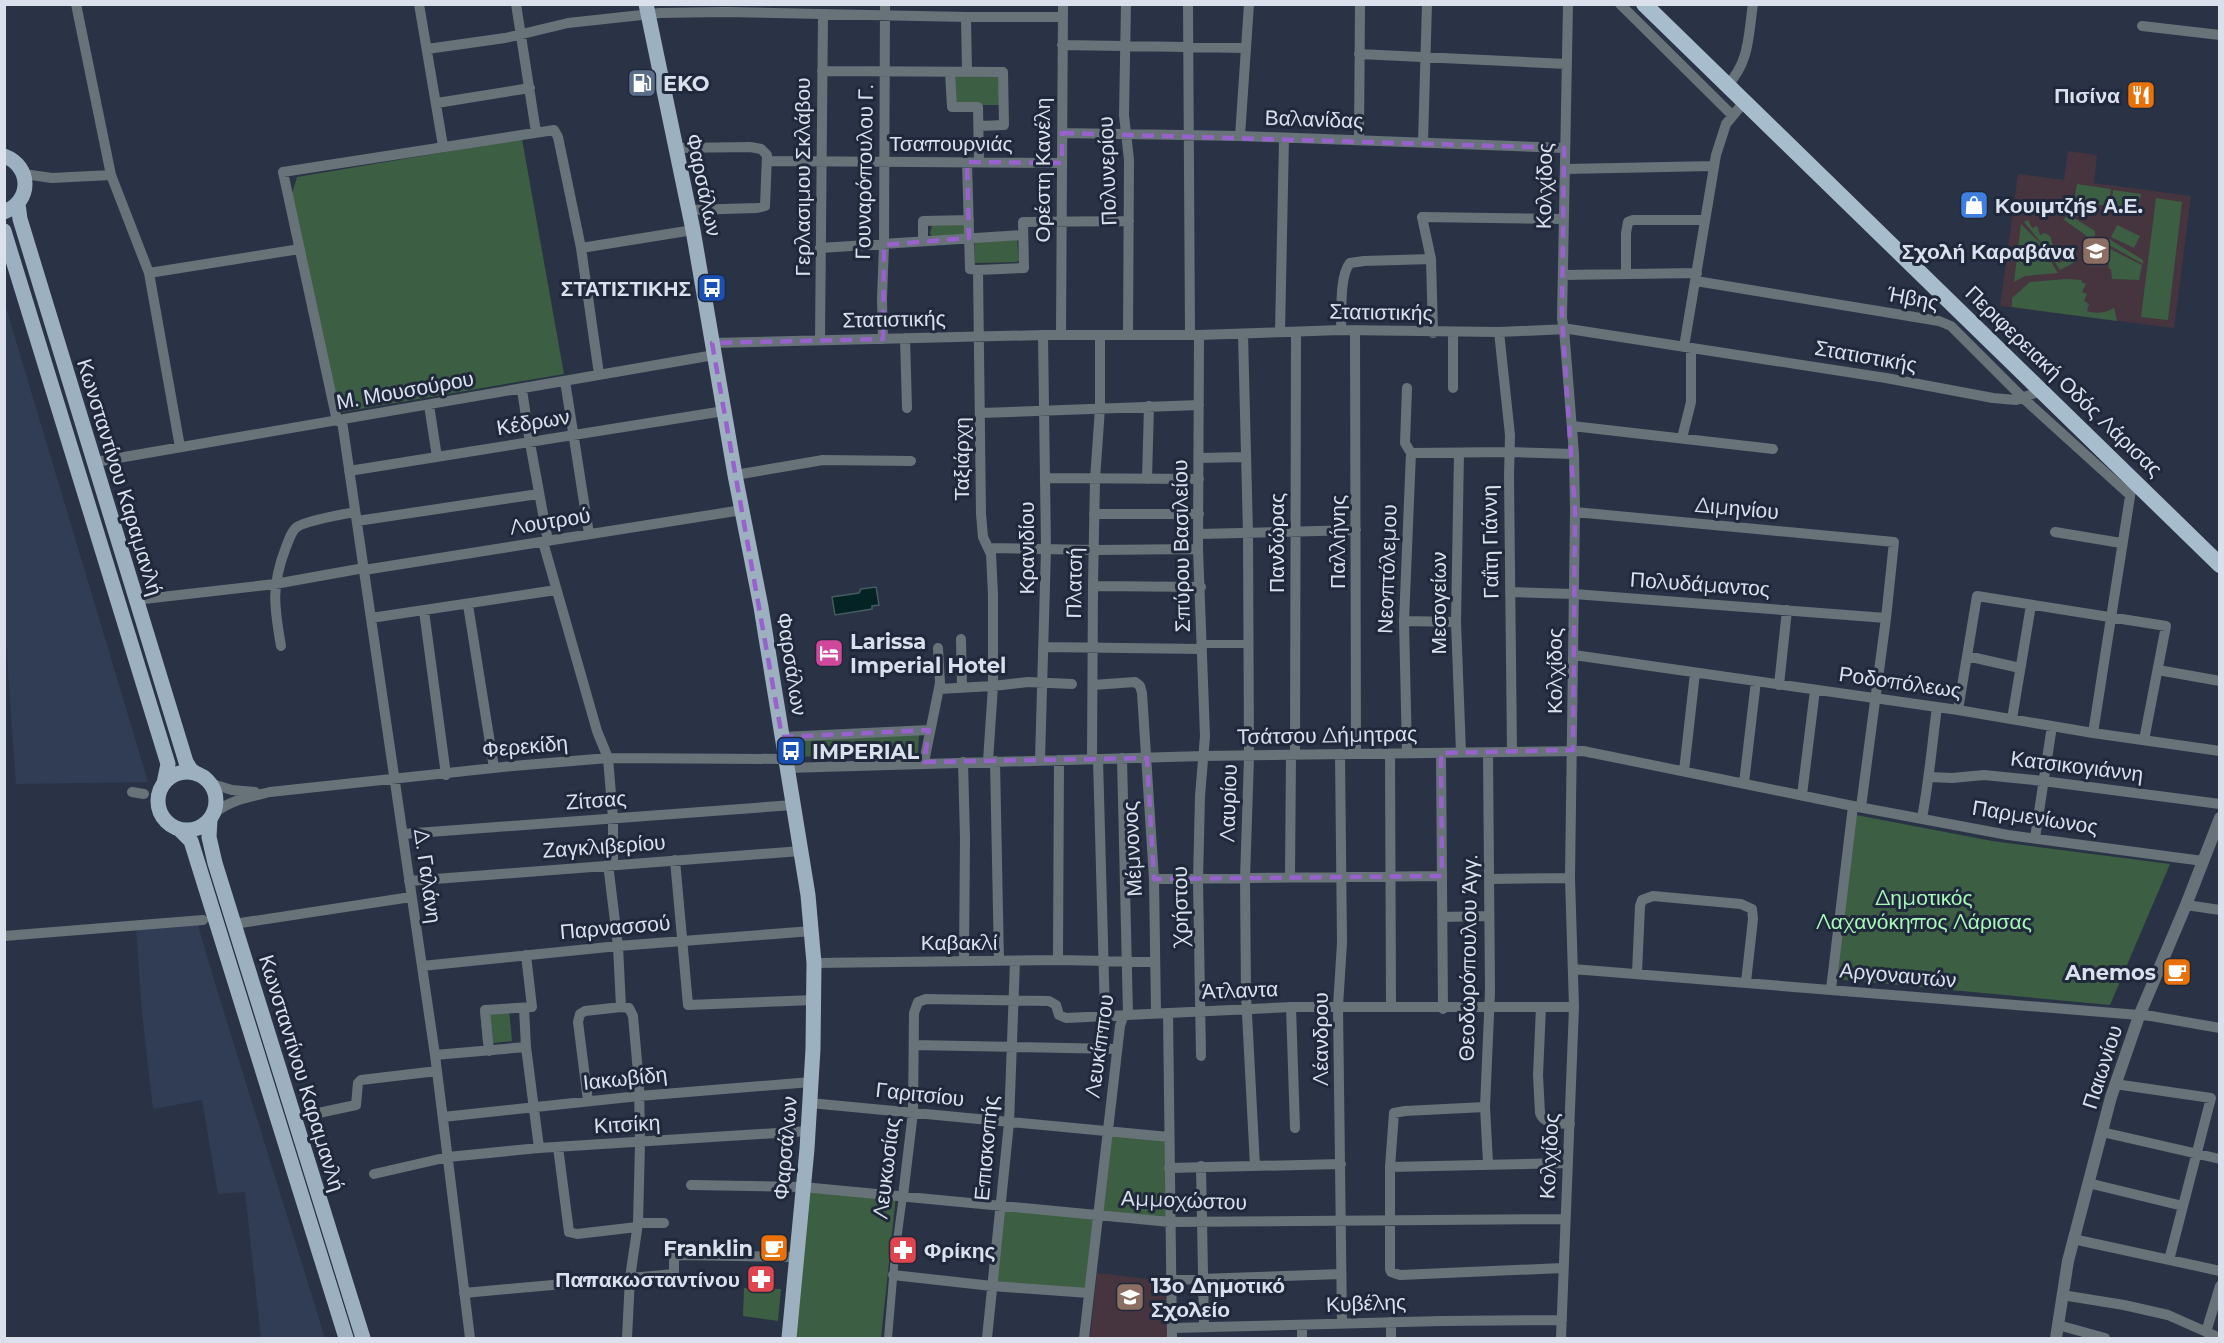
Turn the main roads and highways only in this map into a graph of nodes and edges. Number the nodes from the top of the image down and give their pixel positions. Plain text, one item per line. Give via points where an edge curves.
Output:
1 (1644, 4) edge
2 (646, 9) edge
3 (4, 156) edge
4 (11, 208) edge
5 (4, 231) edge
6 (2220, 565) edge
7 (203, 778) junction
8 (164, 783) junction
9 (211, 817) junction
10 (179, 829) junction
11 (346, 1338) edge
12 (363, 1338) edge
13 (789, 1338) edge

1 - 6 highway, Περιφερειακή Οδός Λάρισας via 2041,391 2131,488
2 - 13 main road, Φαρσάλων via 693,230 761,607 812,931 810,1103
3 - 4 main road via 16,162 25,181
4 - 7 main road, Κωνσταντίνου Καραμανλή via 20,219 186,762
5 - 8 main road, Κωνσταντίνου Καραμανλή via 168,764
7 - 8 main road via 188,772
7 - 9 main road via 215,796
8 - 10 main road via 159,793 159,809 168,823
9 - 10 main road via 198,828
9 - 12 main road, Κωνσταντίνου Καραμανλή via 211,848
10 - 11 main road, Κωνσταντίνου Καραμανλή via 191,841

